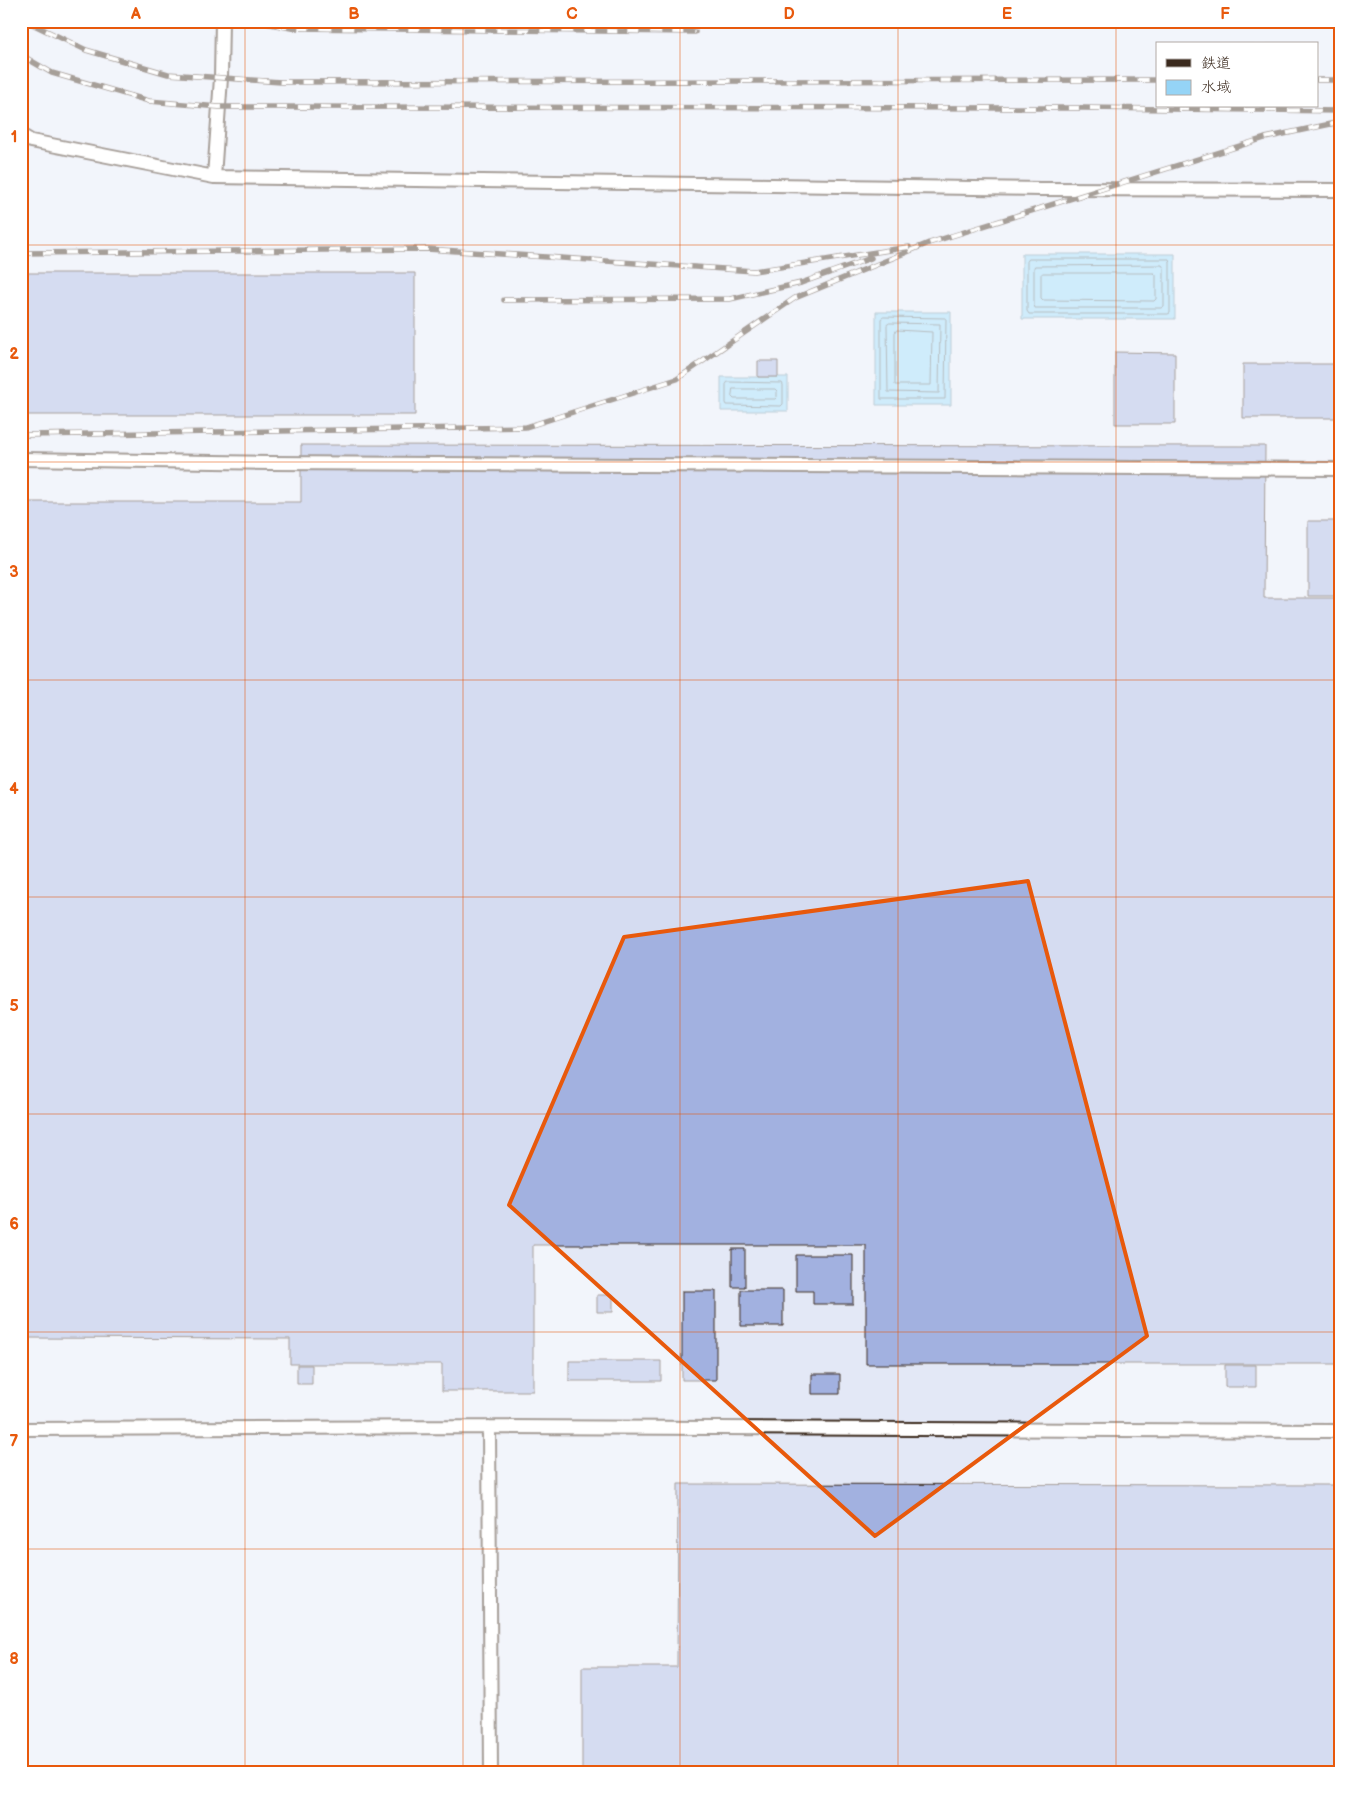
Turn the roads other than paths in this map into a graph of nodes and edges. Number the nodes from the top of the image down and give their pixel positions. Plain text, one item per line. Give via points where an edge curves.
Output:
1 (222, 21) edge
2 (21, 135) edge
3 (214, 177) junction
4 (1340, 190) edge
5 (21, 459) edge
6 (1340, 469) edge
7 (489, 1427) junction
8 (21, 1429) edge
9 (1340, 1431) edge
10 (491, 1773) edge

1 - 3 lane
2 - 3 lane via 31,141
3 - 4 lane
5 - 6 lane
7 - 8 lane
7 - 9 lane
7 - 10 lane

